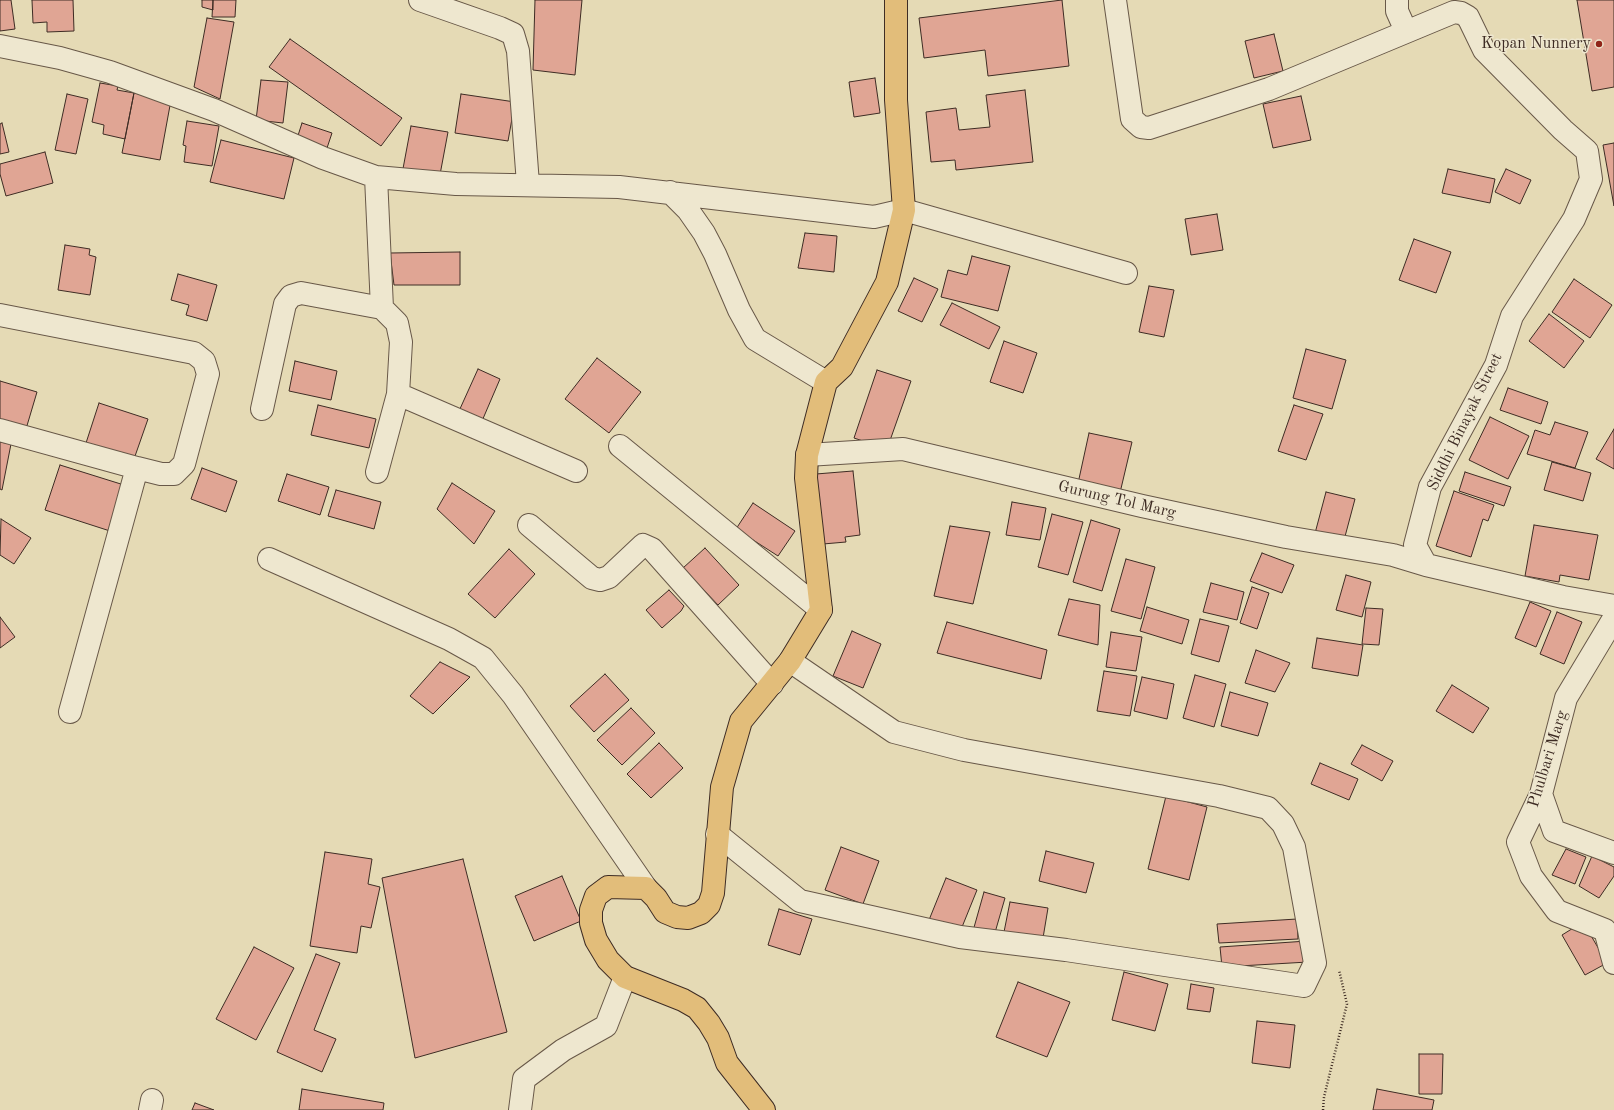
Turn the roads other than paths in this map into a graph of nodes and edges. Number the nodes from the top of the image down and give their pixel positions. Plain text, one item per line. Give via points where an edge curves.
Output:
1 (420, 0) edge
2 (896, 0) edge
3 (1115, 0) edge
4 (1397, 0) edge
5 (1467, 10) edge
6 (1406, 31) junction
7 (0, 46) edge
8 (376, 176) junction
9 (528, 184) junction
10 (670, 192) junction
11 (904, 210) junction
12 (1126, 274) dead end
13 (382, 308) junction
14 (0, 315) edge
15 (826, 382) junction
16 (398, 394) junction
17 (262, 409) dead end
18 (0, 430) edge
19 (620, 446) dead end
20 (807, 455) junction
21 (137, 468) junction
22 (576, 471) dead end
23 (377, 472) dead end
24 (529, 525) dead end
25 (269, 559) dead end
26 (1426, 565) junction
27 (1614, 606) edge
28 (821, 610) junction
29 (1614, 618) edge
30 (790, 661) junction
31 (772, 684) junction
32 (70, 712) dead end
33 (1541, 794) junction
34 (717, 834) junction
35 (1614, 853) edge
36 (646, 888) junction
37 (1614, 963) edge
38 (625, 977) junction
39 (520, 1110) edge
40 (764, 1110) edge

1 - 9 street via 513,34 518,50
2 - 11 main road via 896,100
3 - 6 street via 1132,119 1141,127 1149,128 1269,89
4 - 6 street via 1397,11
5 - 6 street via 1454,12
5 - 26 street, Siddhi Binayak Street via 1484,50 1563,130 1587,150 1590,179 1574,218 1512,316 1496,365 1430,487 1415,544
7 - 8 street via 60,58 110,72 214,110 322,158
8 - 9 street via 456,184
8 - 13 street
9 - 10 street via 620,186
10 - 11 street via 874,217
10 - 15 street via 688,210 704,233 755,339
11 - 12 street
11 - 15 main road via 887,282 842,367
13 - 16 street via 397,323 401,342
13 - 17 street via 300,293 292,296 285,304
14 - 21 street via 194,353 204,361 208,374 184,464 174,474 161,474
15 - 20 main road
16 - 22 street
16 - 23 street
18 - 21 street
19 - 28 street
20 - 26 street, Gurung Tol Marg via 903,449 1286,538 1393,555
20 - 28 main road via 806,478
21 - 32 street
24 - 31 street via 592,578 600,580 609,577 643,545 652,549
25 - 36 street via 448,639 483,658 513,695
26 - 27 street via 1562,597
28 - 30 main road
29 - 33 street, Phulbari Marg via 1566,698
30 - 31 main road
30 - 34 street via 894,732 964,750 1219,796 1268,808 1283,824 1294,848 1315,962 1304,986 1066,950 960,937 800,901
31 - 34 main road via 741,721 722,787
33 - 35 street via 1554,831
33 - 37 street, Phulbari Marg via 1518,842 1531,876 1557,911 1605,930
34 - 36 main road via 713,893 709,905 701,913 688,918 665,912
36 - 38 main road via 608,887 596,896 591,910 591,923 596,940 608,960
38 - 39 street via 606,1026 563,1050 524,1079
38 - 40 main road via 683,1000 696,1008 715,1033 727,1063

